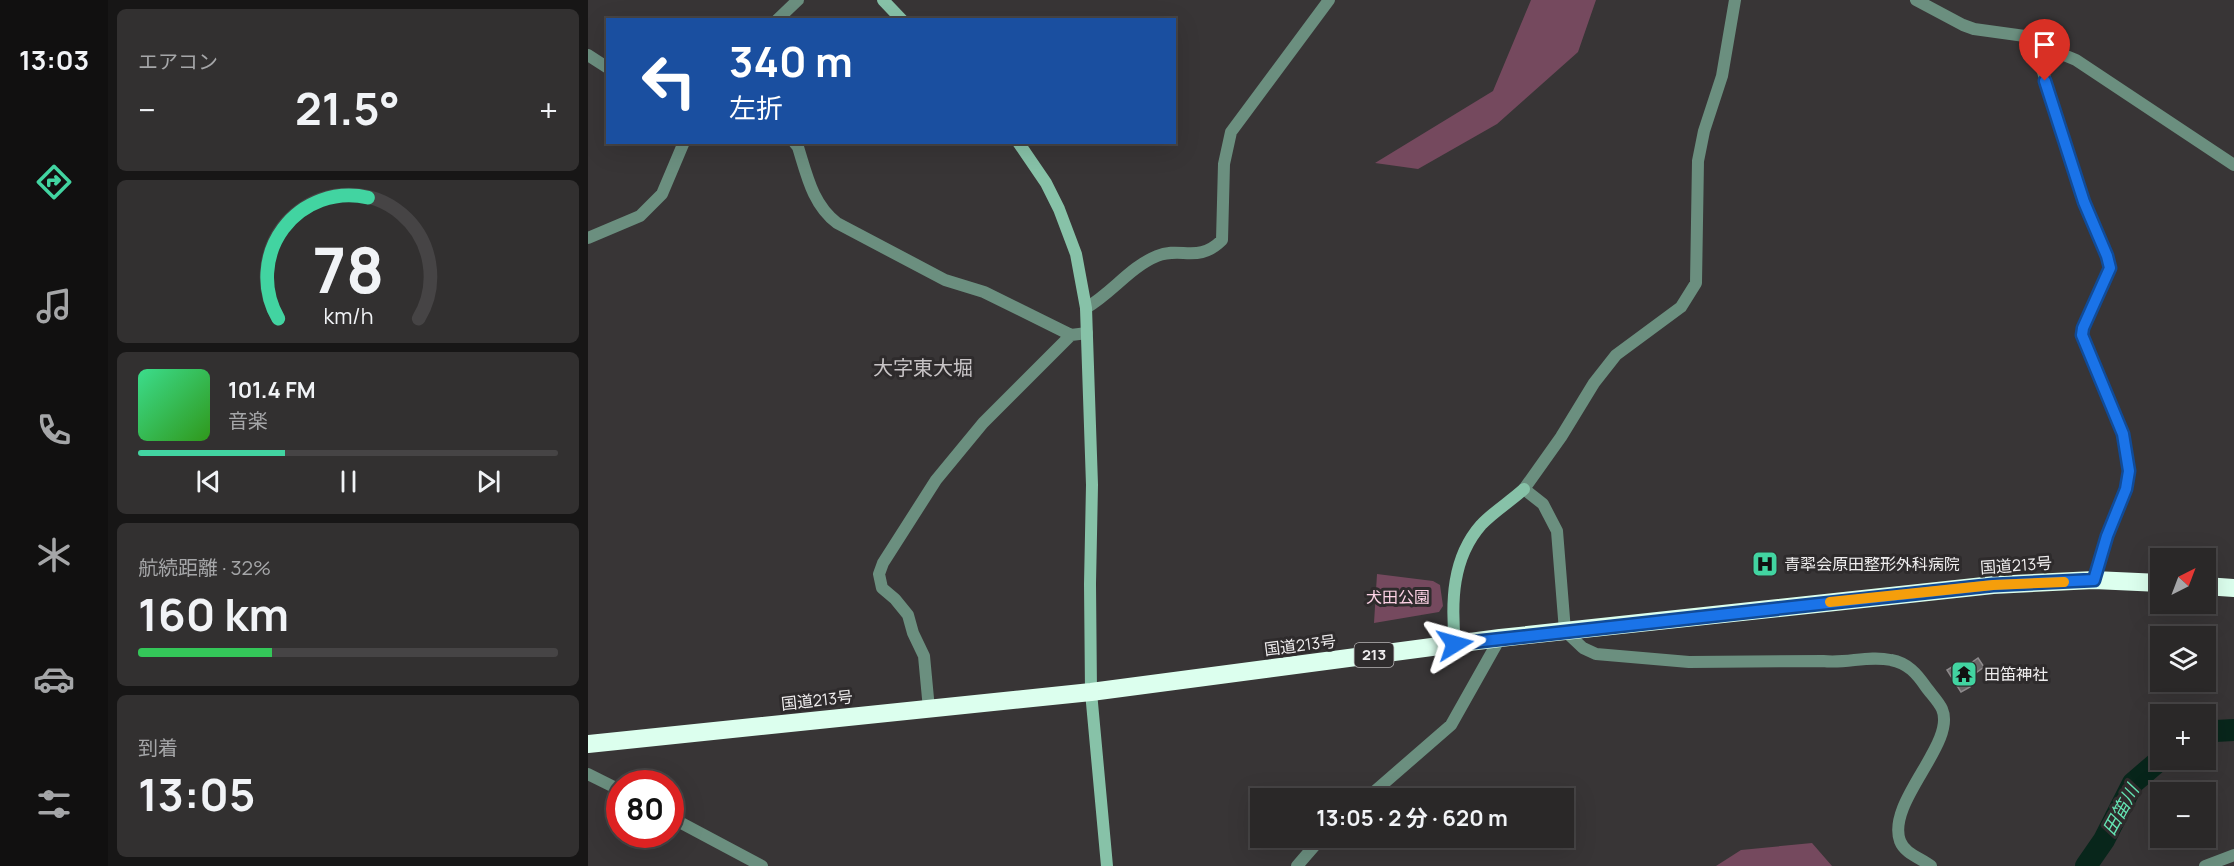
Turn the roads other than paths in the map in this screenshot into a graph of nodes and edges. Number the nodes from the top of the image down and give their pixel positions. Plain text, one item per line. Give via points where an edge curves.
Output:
1 (798, 0) edge
2 (883, 0) edge
3 (1329, 0) edge
4 (1736, 0) edge
5 (1916, 0) edge
6 (779, 18) edge
7 (900, 18) edge
8 (2032, 37) junction
9 (588, 55) edge
10 (606, 67) edge
11 (683, 144) edge
12 (796, 144) edge
13 (1019, 144) edge
14 (2234, 165) edge
15 (588, 238) edge
16 (1086, 308) junction
17 (1087, 333) junction
18 (1071, 335) junction
19 (1524, 489) junction
20 (2094, 580) junction
21 (2150, 582) edge
22 (2216, 587) edge
23 (2234, 588) edge
24 (1566, 631) junction
25 (1500, 638) junction
26 (1455, 644) junction
27 (1090, 692) junction
28 (929, 709) junction
29 (588, 744) edge
30 (588, 774) edge
31 (606, 783) edge
32 (1379, 788) edge
33 (684, 824) edge
34 (1313, 848) edge
35 (2234, 855) edge
36 (762, 866) edge
37 (1107, 866) edge
38 (1297, 866) edge
39 (1931, 866) edge
40 (2205, 866) edge

1 - 6 street
2 - 7 street
3 - 16 street via 1231,132 1224,164 1222,240 1213,249 1197,254 1160,254 1148,260
4 - 19 street via 1722,76 1698,161 1696,283 1681,307 1617,355 1594,382
5 - 8 street via 1974,29
8 - 14 street via 2096,71
8 - 20 street via 2084,202 2110,268 2082,335 2123,434 2129,471
9 - 10 street
11 - 15 street via 662,194 640,216
12 - 18 street via 815,200 837,223 945,280 984,292
13 - 16 street via 1059,209 1076,254
16 - 17 street
17 - 18 street
17 - 27 street via 1092,485
18 - 28 street via 983,423 936,480 883,563 879,574 882,588 908,615 924,656
19 - 24 street via 1543,504 1557,531
19 - 26 street via 1483,523 1465,547 1453,599
20 - 21 highway, 国道213号 / 213
20 - 24 highway, 国道213号 / 213 via 1993,585
22 - 23 highway
24 - 25 highway, 国道213号 / 213
24 - 39 street via 1583,648 1596,654 1689,662 1837,663 1870,658 1893,660 1915,671 1943,711 1942,732 1900,811 1898,829 1900,842
25 - 26 highway, 国道213号 / 213
25 - 32 street via 1451,725
26 - 27 highway, 国道213号 / 213
27 - 28 highway, 国道213号 / 213
27 - 37 street
28 - 29 highway, 国道213号 / 213
30 - 31 street
33 - 36 street
34 - 38 street
35 - 40 street

